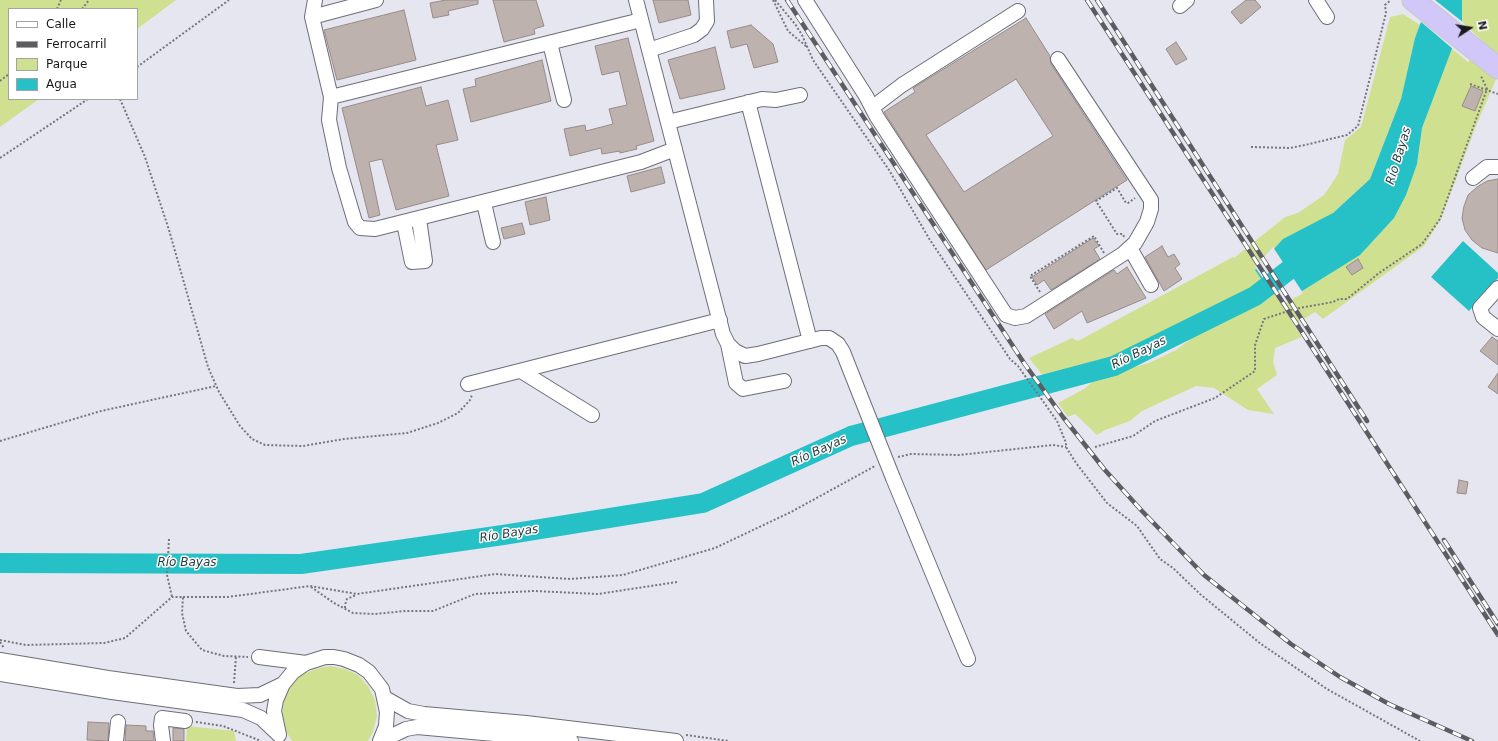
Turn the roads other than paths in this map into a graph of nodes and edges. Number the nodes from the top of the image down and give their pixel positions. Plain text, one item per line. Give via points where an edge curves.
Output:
1 (315, 0) edge
2 (376, 0) edge
3 (636, 0) edge
4 (706, 0) edge
5 (805, 0) edge
6 (1316, 0) edge
7 (1414, 1) edge
8 (1018, 11) dead end
9 (312, 17) junction
10 (1326, 17) dead end
11 (641, 20) junction
12 (550, 43) junction
13 (649, 50) junction
14 (1058, 59) dead end
15 (1489, 71) edge
16 (800, 95) dead end
17 (331, 97) junction
18 (564, 100) dead end
19 (748, 102) junction
20 (872, 107) junction
21 (668, 122) junction
22 (675, 149) junction
23 (1498, 167) edge
24 (1473, 178) dead end
25 (484, 203) junction
26 (419, 219) junction
27 (404, 222) junction
28 (493, 242) dead end
29 (1127, 244) junction
30 (1151, 285) dead end
31 (1498, 288) edge
32 (720, 320) junction
33 (1498, 329) edge
34 (810, 342) junction
35 (728, 344) junction
36 (521, 370) junction
37 (784, 381) dead end
38 (471, 383) road end
39 (592, 415) dead end
40 (259, 657) road end
41 (968, 658) dead end
42 (0, 660) edge
43 (306, 663) junction
44 (0, 674) edge
45 (283, 684) junction
46 (385, 698) junction
47 (185, 721) road end
48 (118, 722) dead end
49 (280, 738) edge
50 (116, 741) edge
51 (163, 741) edge
52 (381, 741) edge
53 (571, 741) edge
54 (676, 741) edge

1 - 9 street
2 - 9 street
3 - 11 street
4 - 13 street via 707,20 702,29 694,35
5 - 20 street
6 - 10 street
7 - 15 highway via 1471,46
8 - 20 street
9 - 17 street
11 - 12 street
11 - 13 street
12 - 17 street
12 - 18 street
13 - 21 street
14 - 29 street via 1151,200 1147,222
16 - 19 street
17 - 27 street via 329,120 339,168 355,222 360,228 368,230
19 - 21 street
19 - 34 street
20 - 29 street via 876,117 1006,315 1015,318 1026,316 1123,254
21 - 22 street
22 - 25 street via 641,162
22 - 32 street
23 - 24 street via 1487,167
25 - 26 street
25 - 28 street
26 - 27 street
26 - 27 street via 425,261 412,262
29 - 30 street
31 - 33 street via 1480,308 1482,317
32 - 35 street
32 - 36 street
34 - 35 street via 745,356
34 - 41 street, bridge via 829,338 838,344 843,352
35 - 37 street via 736,383 743,389
36 - 38 street
36 - 39 street
40 - 43 street
42 - 45 street via 237,696 260,695
43 - 45 street via 293,672
43 - 46 street via 334,657 359,665 376,680
44 - 49 street via 243,710 261,718
45 - 49 street via 274,711
46 - 52 street via 386,726
46 - 54 street via 408,711 424,714
47 - 51 street via 165,717 161,720
48 - 50 street
52 - 53 street via 406,729 417,727

